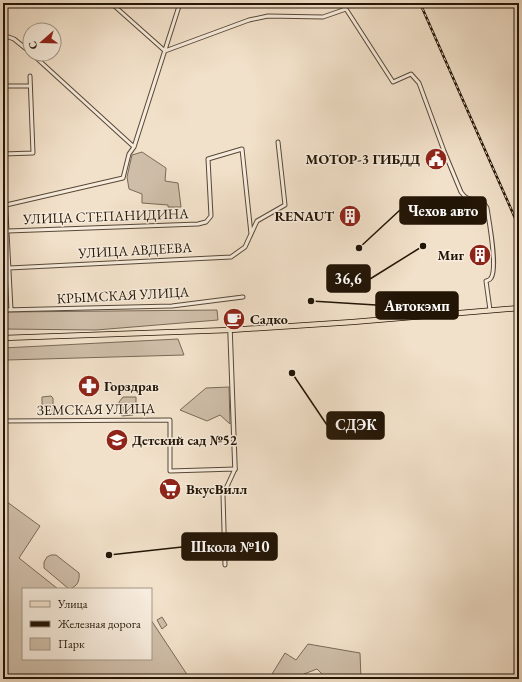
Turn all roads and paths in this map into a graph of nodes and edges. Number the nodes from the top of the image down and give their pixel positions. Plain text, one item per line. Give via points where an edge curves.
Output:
1 (111, 3) edge
2 (180, 3) edge
3 (338, 3) edge
4 (346, 9) junction
5 (3, 35) edge
6 (22, 46) edge
7 (165, 51) junction
8 (41, 62) edge
9 (30, 76) dead end
10 (3, 86) edge
11 (30, 86) junction
12 (278, 142) dead end
13 (134, 147) junction
14 (3, 154) edge
15 (6, 205) junction
16 (8, 231) junction
17 (251, 234) junction
18 (9, 268) junction
19 (243, 297) dead end
20 (519, 308) edge
21 (3, 310) edge
22 (11, 310) junction
23 (490, 310) junction
24 (230, 330) junction
25 (3, 338) edge
26 (3, 421) edge
27 (235, 470) junction
28 (225, 565) dead end

1 - 7 street
2 - 7 street
3 - 4 street
4 - 7 street via 323,17 268,16 249,20
4 - 23 street via 393,82 411,74 419,84 461,192 468,199 483,202 487,208 494,265 491,278 486,281
5 - 6 street
7 - 13 street
8 - 13 street
9 - 11 street
10 - 11 street
11 - 14 street via 33,153
12 - 17 street, УЛИЦА АВДЕЕВА via 285,205 257,221
13 - 15 street via 129,154 123,178
14 - 15 street
15 - 16 street
16 - 17 street, УЛИЦА СТЕПАНИДИНА via 206,222 211,216 208,159 242,149
16 - 18 street
17 - 18 street, УЛИЦА АВДЕЕВА via 245,247 231,257
18 - 22 street
19 - 22 street, КРЫМСКАЯ УЛИЦА via 172,306
20 - 23 main road
21 - 22 street, КРЫМСКАЯ УЛИЦА
23 - 24 main road
24 - 25 main road
24 - 27 street
26 - 27 street, ЗЕМСКАЯ УЛИЦА via 170,420 170,471
27 - 28 street via 223,495

